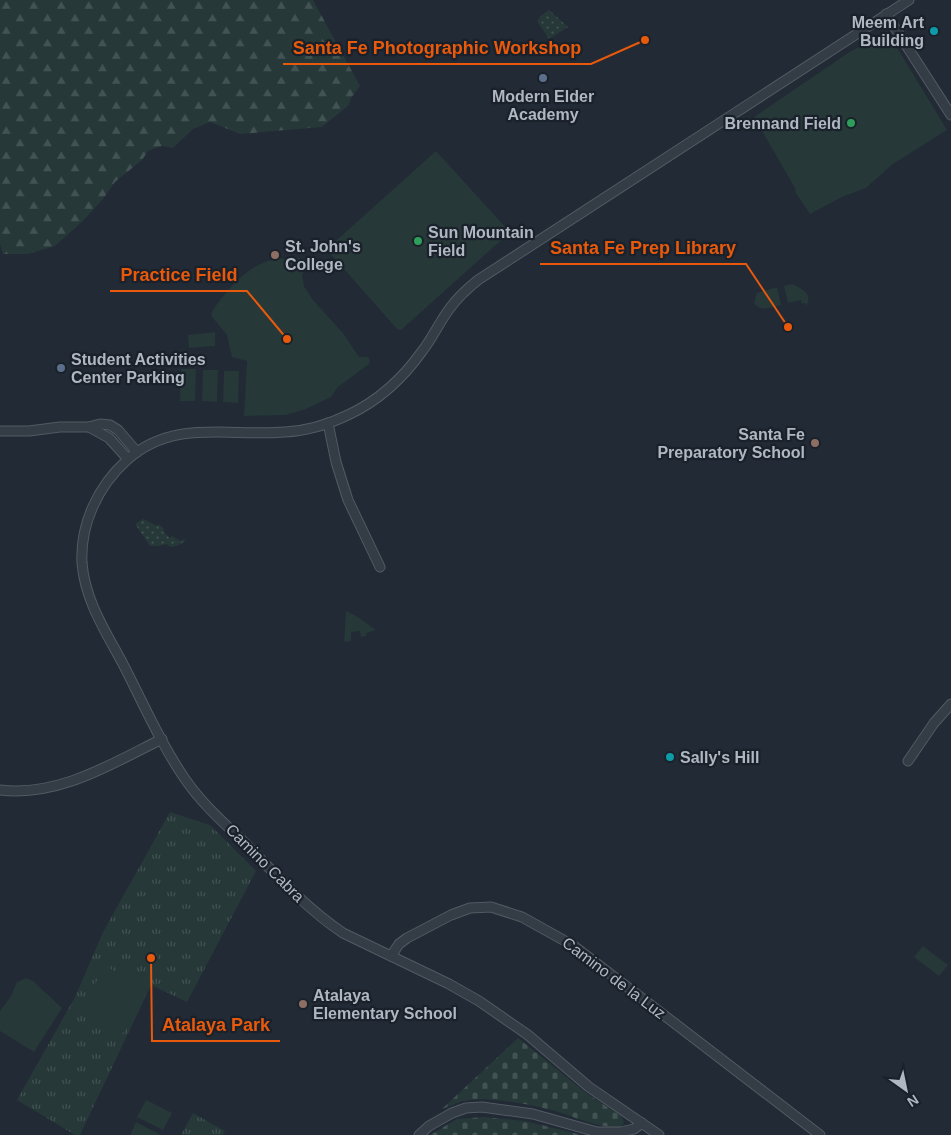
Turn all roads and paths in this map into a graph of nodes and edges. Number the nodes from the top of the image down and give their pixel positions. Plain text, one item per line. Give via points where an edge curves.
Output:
1 (908, 0) edge
2 (886, 14) junction
3 (951, 115) edge
4 (328, 423) junction
5 (0, 431) edge
6 (133, 456) junction
7 (380, 567) dead end
8 (951, 704) edge
9 (162, 739) junction
10 (908, 761) dead end
11 (0, 790) edge
12 (391, 956) junction
13 (642, 1123) junction
14 (419, 1135) edge
15 (658, 1135) edge
16 (820, 1135) edge

1 - 2 street, Camino Cabra
2 - 3 street
2 - 4 street, Camino Cabra via 478,280 449,309 424,350 398,380 374,400
4 - 6 street, Camino Cabra via 286,432 188,432 163,439
4 - 7 street via 348,500
5 - 6 street via 110,424 118,430
6 - 9 street, Camino Cabra via 112,475 95,501 88,520 82,562 88,595
8 - 10 street via 929,729
9 - 11 street via 64,784 26,791
9 - 12 street, Camino Cabra via 193,790 312,909 343,933
12 - 13 street, Camino Cabra via 487,1006
12 - 16 street, Camino de la Luz via 407,938 470,908 491,908 522,917 574,946
13 - 14 street via 621,1132 597,1132 532,1114 482,1107 452,1113
13 - 15 street, Camino Cabra

